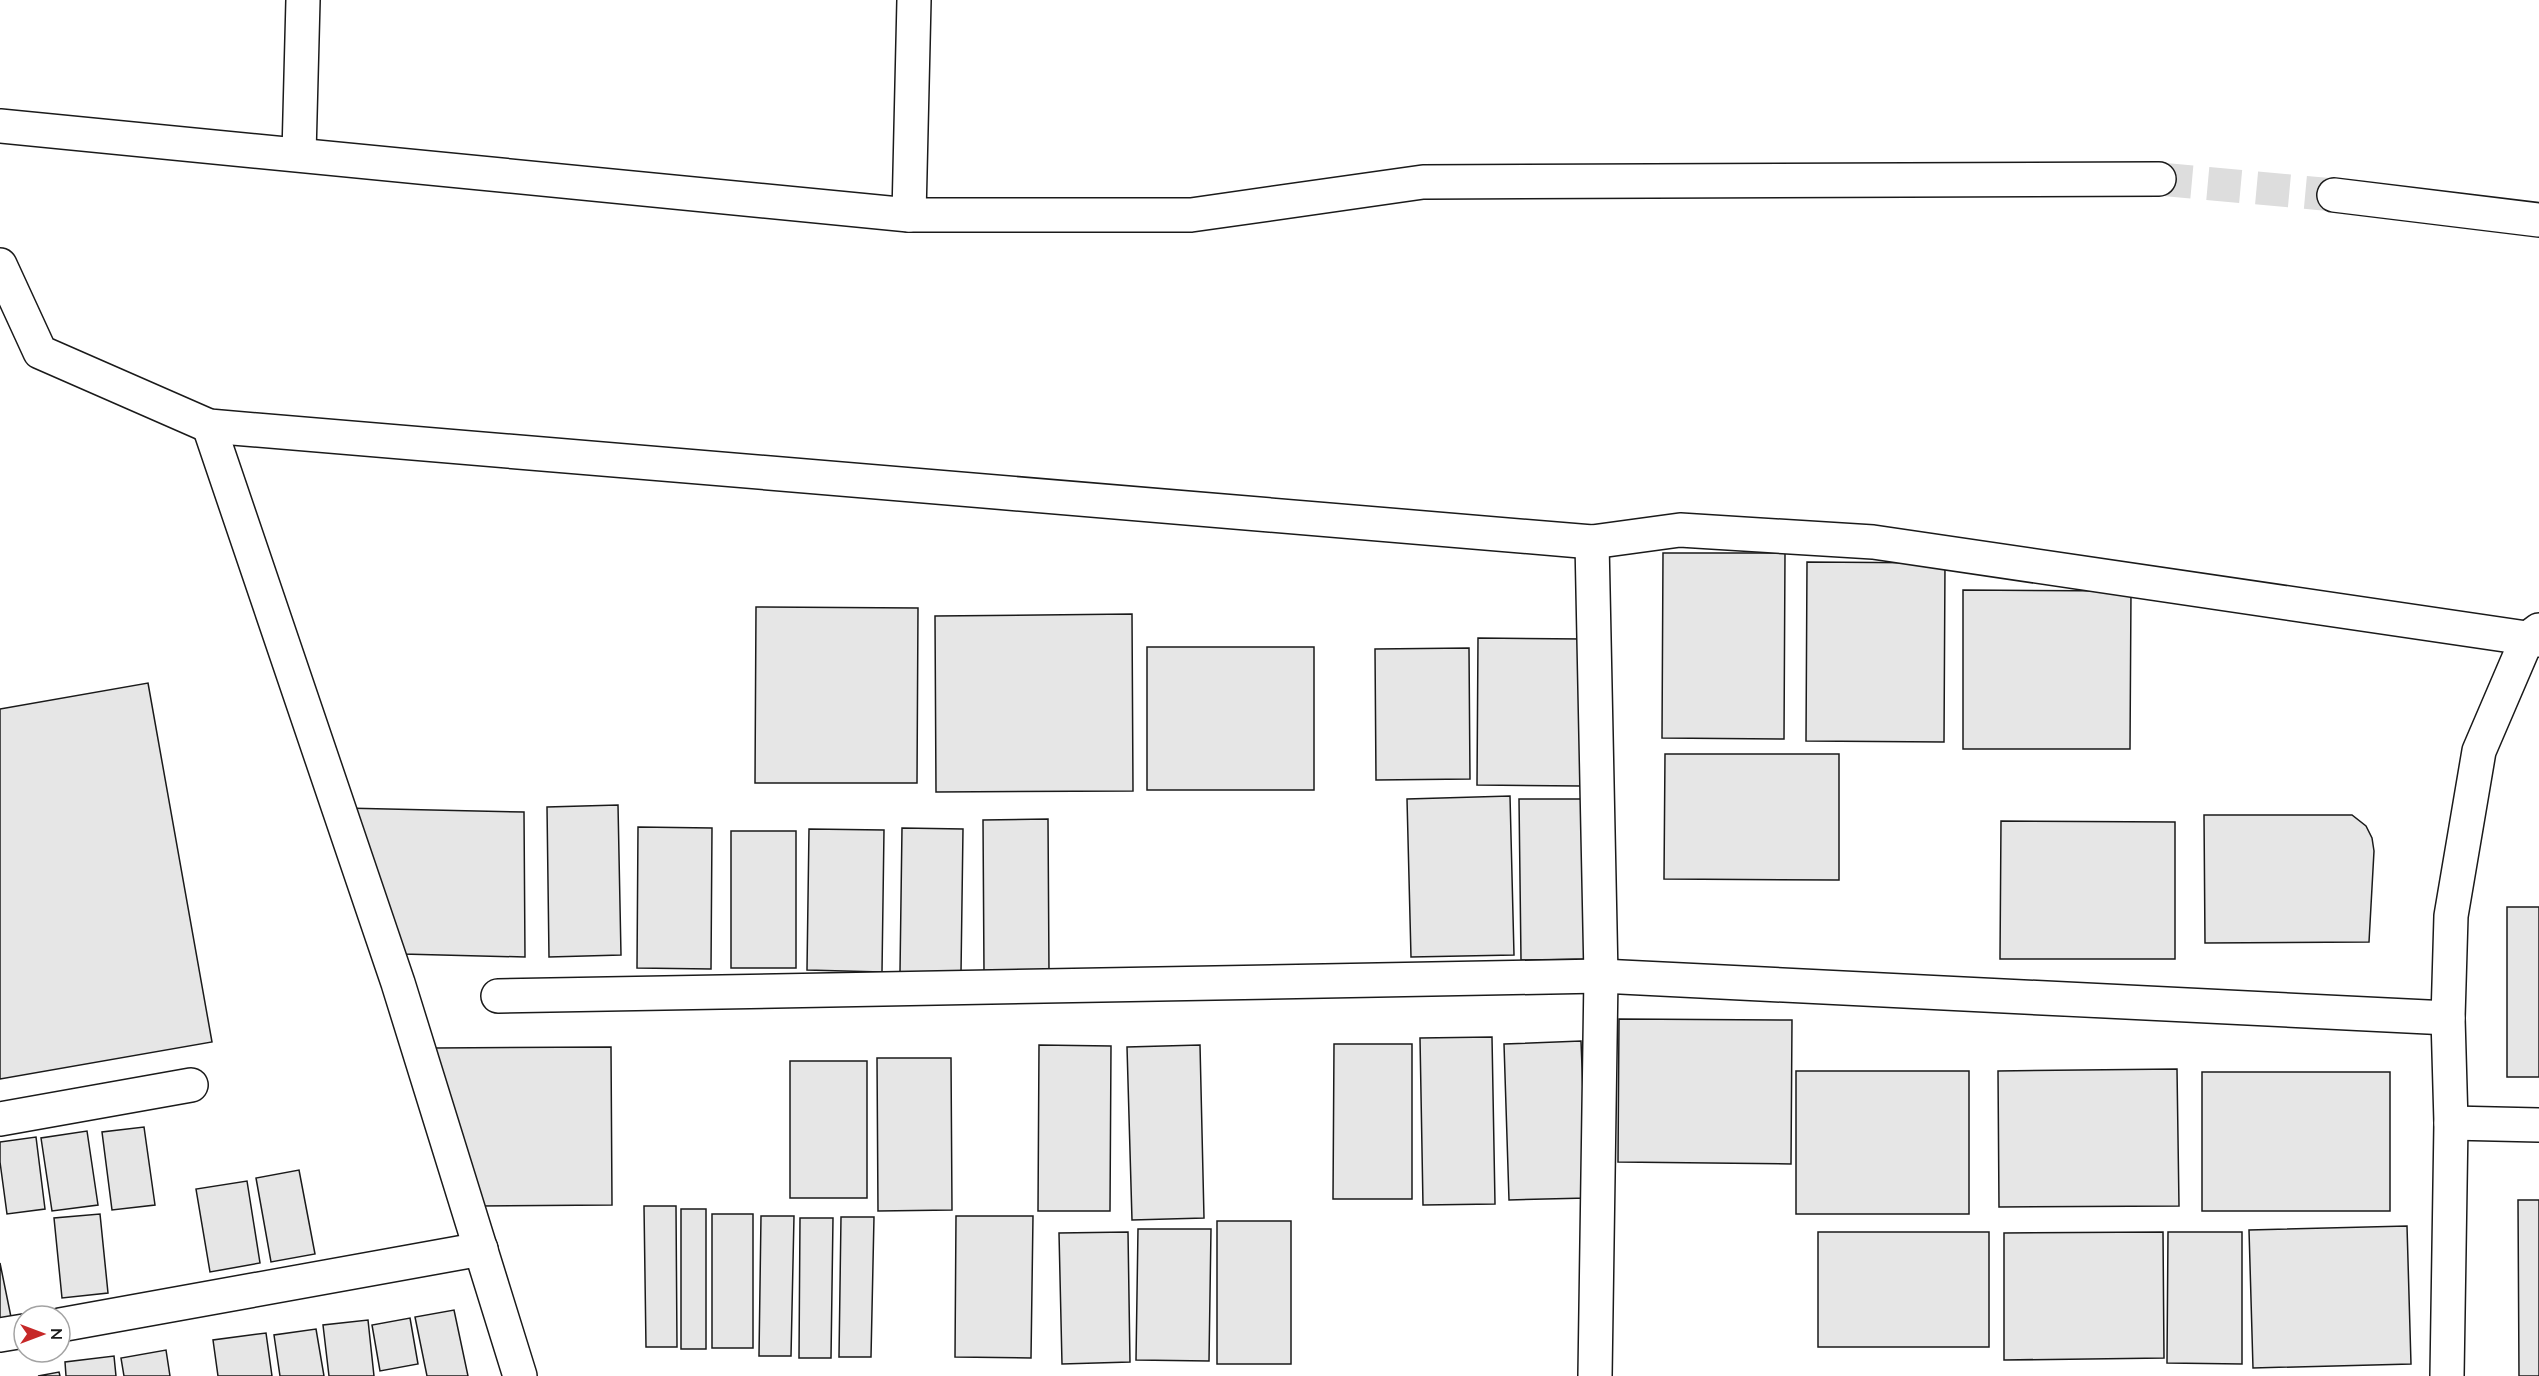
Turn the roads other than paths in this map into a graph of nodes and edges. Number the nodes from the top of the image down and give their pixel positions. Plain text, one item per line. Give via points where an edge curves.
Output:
1 (303, 0) edge
2 (914, 0) edge
3 (0, 126) edge
4 (299, 154) junction
5 (2159, 179) tunnel mouth
6 (2334, 195) tunnel mouth
7 (909, 214) junction
8 (2539, 220) edge
9 (0, 265) edge
10 (208, 426) junction
11 (1592, 542) junction
12 (2535, 637) edge
13 (1600, 976) junction
14 (498, 996) dead end
15 (2448, 1018) junction
16 (191, 1085) dead end
17 (0, 1119) edge
18 (2451, 1124) junction
19 (2539, 1125) edge
20 (481, 1249) junction
21 (72, 1322) edge
22 (520, 1376) edge
23 (1595, 1376) edge
24 (2447, 1376) edge

1 - 4 street
2 - 7 street
3 - 4 street
4 - 7 street
5 - 7 street via 1423,182 1191,215
6 - 8 street
9 - 10 street via 40,352
10 - 11 street
10 - 20 street via 398,983
11 - 12 street via 1680,530 1873,542
11 - 13 street
12 - 15 street via 2479,752 2451,916
13 - 14 street
13 - 15 street
13 - 23 street
15 - 18 street
16 - 17 street
18 - 19 street
18 - 24 street
20 - 21 street
20 - 22 street

